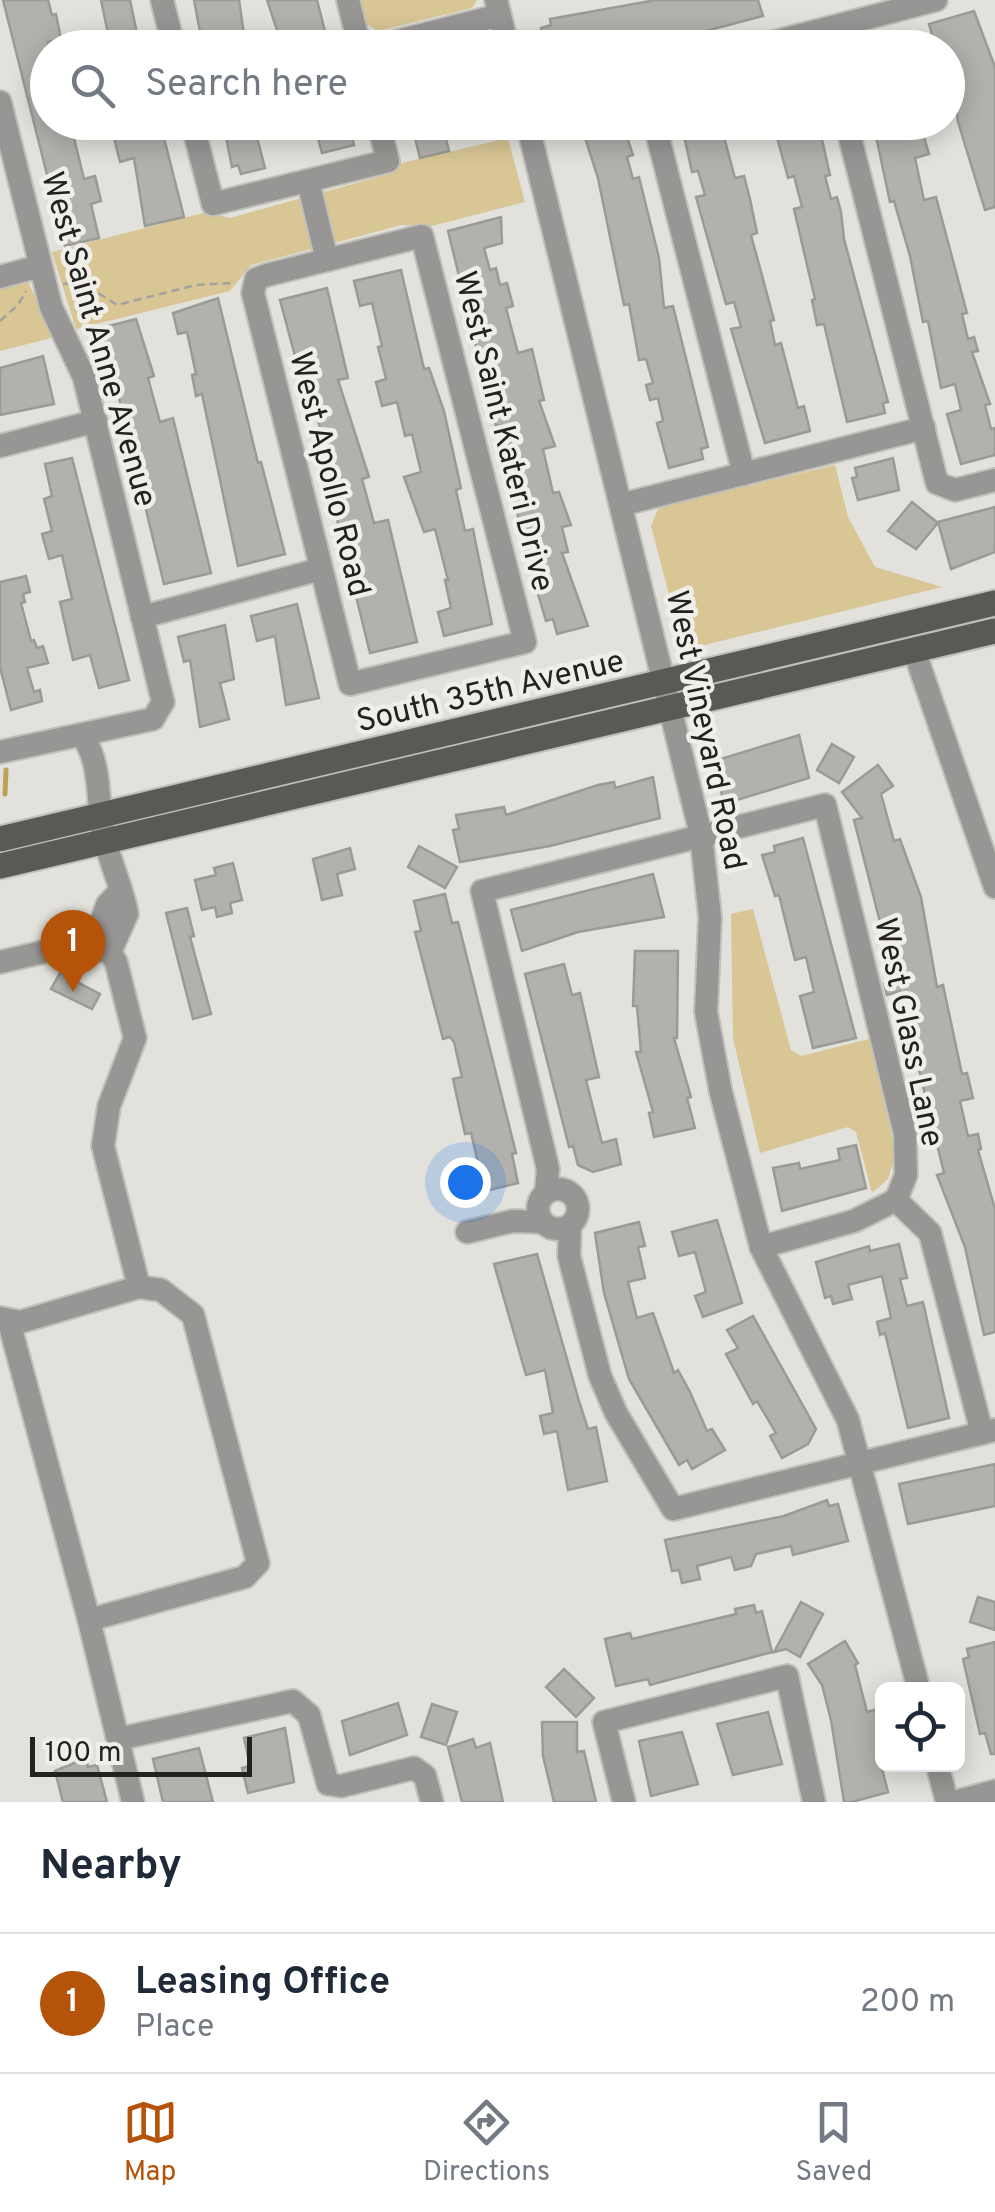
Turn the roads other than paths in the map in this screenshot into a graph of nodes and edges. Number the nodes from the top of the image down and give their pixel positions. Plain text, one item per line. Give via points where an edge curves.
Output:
1 (162, 0) edge
2 (348, 0) edge
3 (936, 0) edge
4 (911, 3) edge
5 (498, 8) edge
6 (170, 30) edge
7 (356, 30) edge
8 (428, 30) edge
9 (845, 30) edge
10 (0, 102) edge
11 (196, 140) edge
12 (382, 140) edge
13 (532, 140) edge
14 (659, 140) edge
15 (851, 140) edge
16 (308, 181) junction
17 (327, 260) junction
18 (0, 277) edge
19 (43, 277) junction
20 (96, 421) junction
21 (924, 428) junction
22 (0, 446) edge
23 (744, 474) junction
24 (995, 480) edge
25 (624, 504) junction
26 (321, 570) junction
27 (995, 603) edge
28 (142, 616) junction
29 (995, 631) edge
30 (914, 650) junction
31 (350, 684) joint
32 (669, 694) junction
33 (82, 735) junction
34 (0, 752) edge
35 (102, 828) junction
36 (701, 835) junction
37 (0, 839) edge
38 (0, 866) edge
39 (995, 887) edge
40 (102, 950) junction
41 (0, 962) edge
42 (896, 1200) junction
43 (551, 1205) junction
44 (467, 1232) dead end
45 (761, 1247) junction
46 (139, 1288) junction
47 (4, 1320) edge
48 (988, 1432) edge
49 (862, 1463) junction
50 (89, 1620) junction
51 (917, 1682) edge
52 (118, 1739) junction
53 (941, 1772) edge
54 (995, 1792) edge
55 (133, 1802) edge
56 (432, 1802) edge
57 (624, 1802) edge
58 (814, 1802) edge
59 (950, 1802) edge

1 - 6 street
2 - 7 street
3 - 4 street
4 - 9 street
5 - 8 street
10 - 19 street, West Saint Anne Avenue
11 - 16 street via 212,204
12 - 16 street via 388,162
13 - 25 street, West Vineyard Road
14 - 23 street
15 - 21 street
16 - 17 street
17 - 26 street, West Apollo Road via 254,286
17 - 31 street, West Saint Kateri Drive via 422,236 525,642
18 - 19 street
19 - 20 street, West Saint Anne Avenue
20 - 22 street
20 - 28 street, West Saint Anne Avenue
21 - 23 street
21 - 24 street via 937,483 955,490
23 - 25 street
25 - 32 street, West Vineyard Road
26 - 28 street
26 - 31 street, West Apollo Road
27 - 32 main road, South 35th Avenue
28 - 33 street, West Saint Anne Avenue via 162,712
29 - 30 main road, South 35th Avenue
30 - 32 main road, South 35th Avenue
30 - 39 street
32 - 35 main road, South 35th Avenue
32 - 36 street, West Vineyard Road
33 - 34 street
33 - 35 street via 76,755
35 - 37 main road, South 35th Avenue
35 - 38 main road, South 35th Avenue
35 - 40 street via 127,914
36 - 42 street, West Glass Lane via 825,805 904,1134 906,1175
36 - 43 street via 482,891
36 - 45 street, West Vineyard Road via 712,1054
40 - 41 street via 73,945
40 - 46 street via 123,980 134,1038 109,1106 103,1146
42 - 45 street via 854,1221
42 - 48 street via 930,1232
43 - 44 street
43 - 49 street via 600,1376 673,1509
45 - 49 street, West Vineyard Road via 848,1420
46 - 47 street
46 - 50 street via 161,1290 193,1315 258,1563 246,1577
47 - 50 street
48 - 49 street
49 - 51 street, West Vineyard Road
50 - 52 street
52 - 55 street
52 - 56 street via 283,1701 302,1704 328,1784 406,1768 422,1771
53 - 59 street
54 - 59 street
57 - 58 street via 604,1722 786,1676

